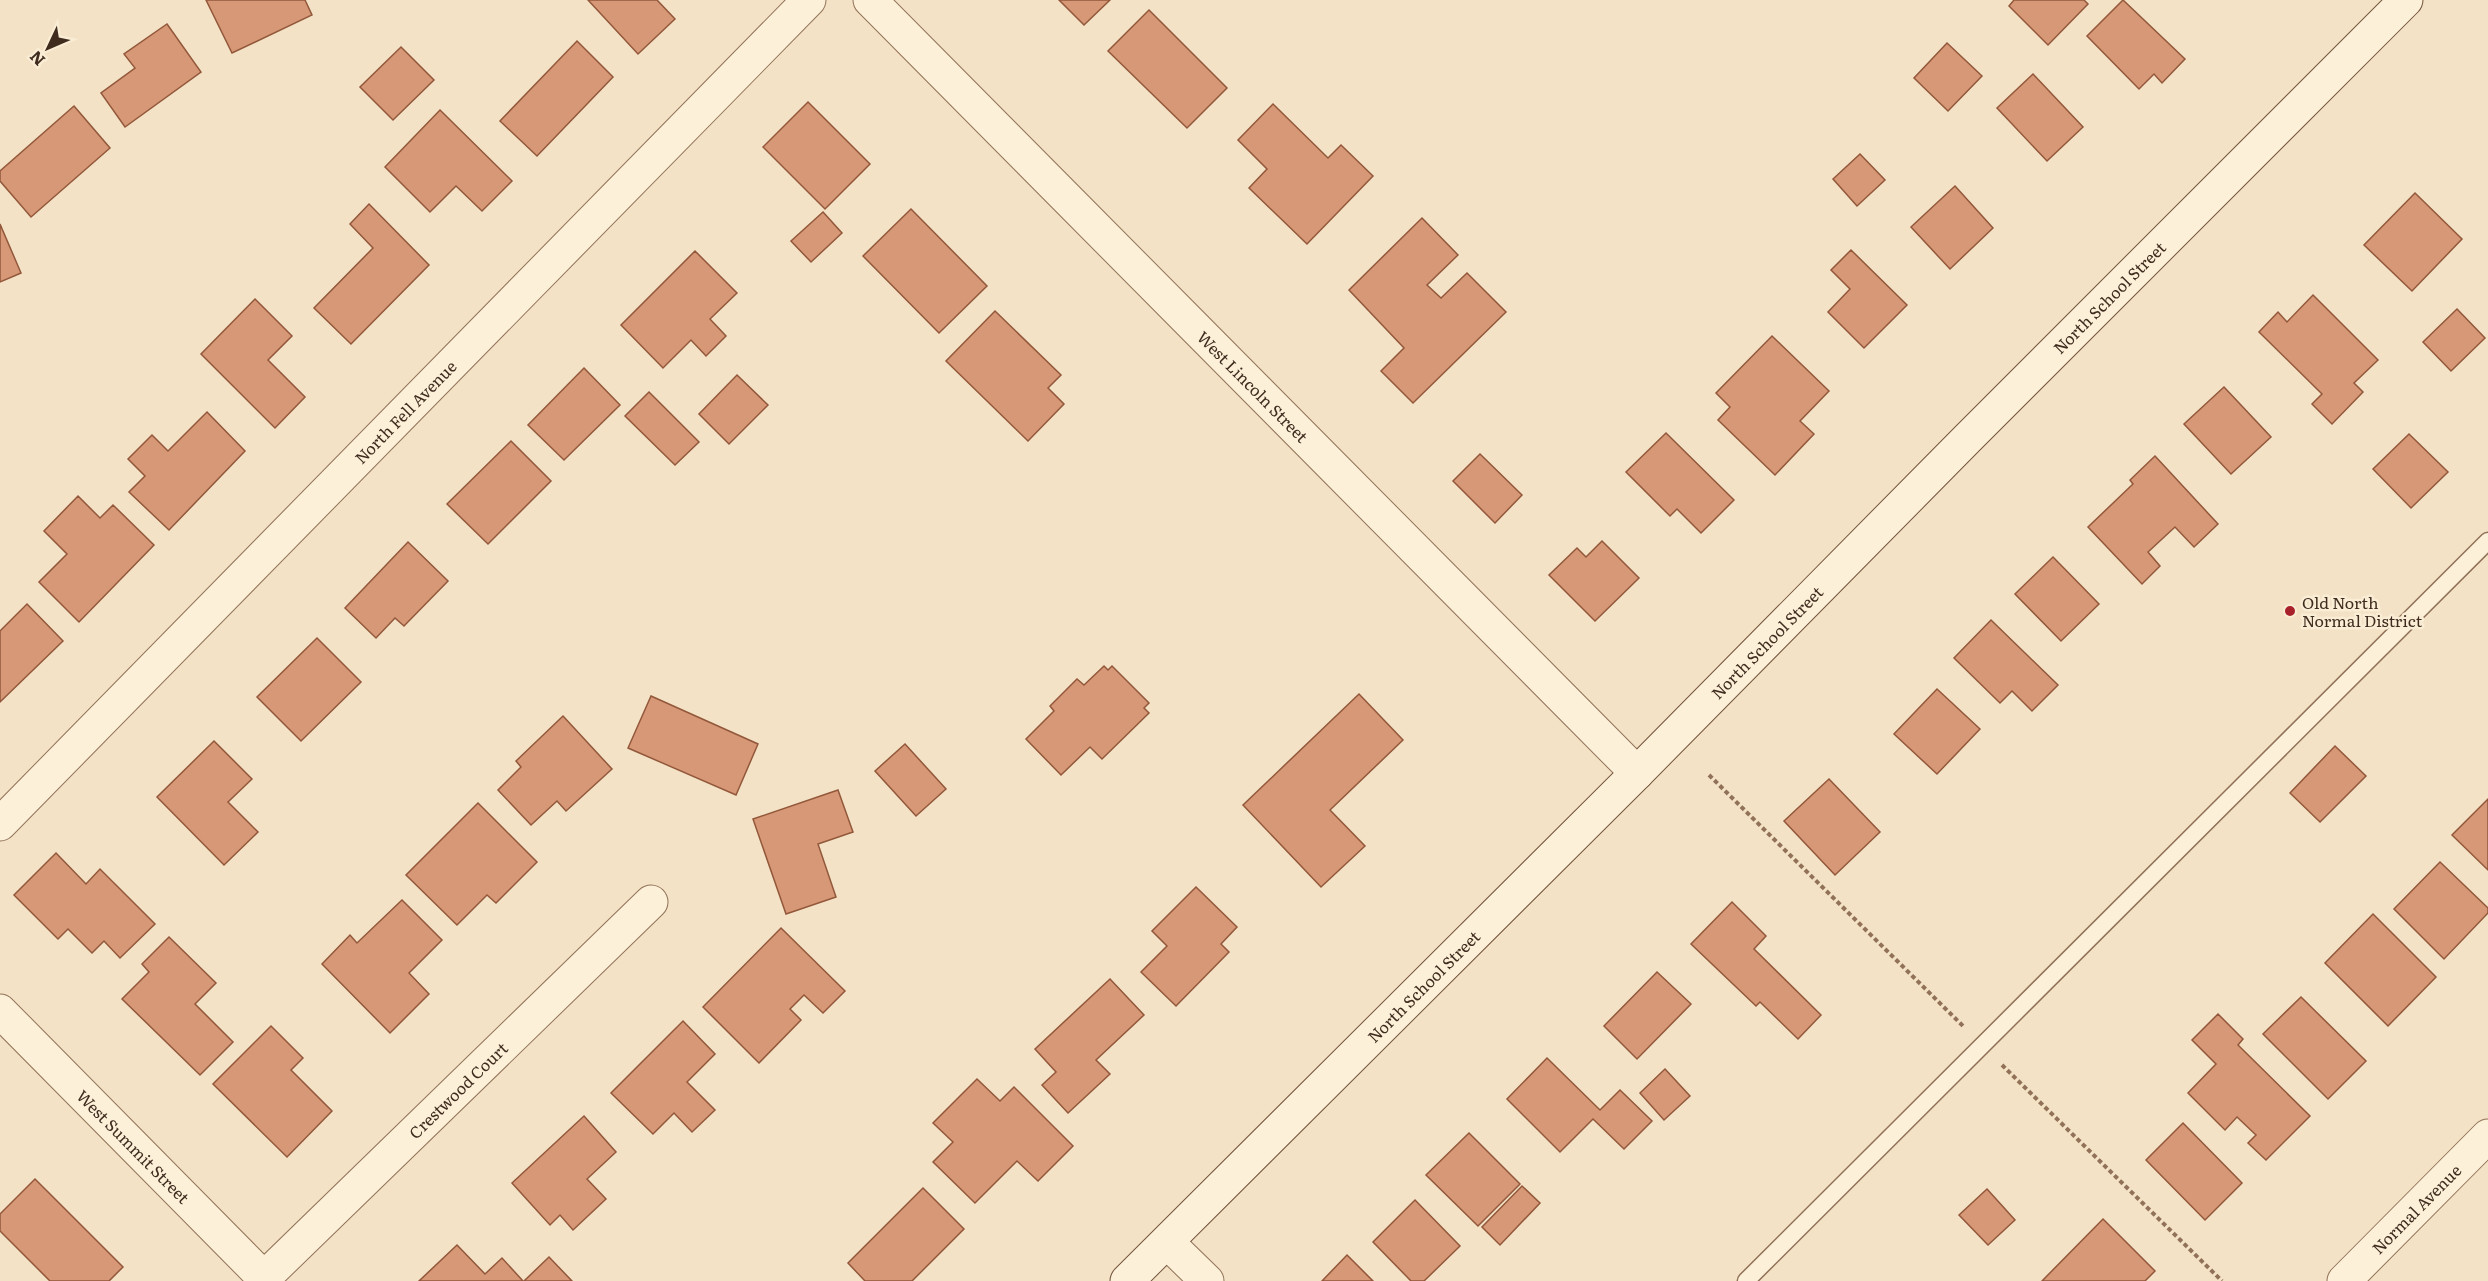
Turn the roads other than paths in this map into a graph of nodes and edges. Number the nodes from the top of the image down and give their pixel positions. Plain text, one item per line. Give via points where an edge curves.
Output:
1 (809, 0) edge
2 (870, 0) edge
3 (2406, 0) edge
4 (2488, 541) edge
5 (1637, 773) junction
6 (0, 824) edge
7 (651, 902) dead end
8 (0, 1011) edge
9 (2488, 1136) edge
10 (1167, 1242) junction
11 (266, 1280) edge
12 (1127, 1281) edge
13 (1208, 1281) edge
14 (1746, 1281) edge
15 (2344, 1281) edge

1 - 6 street, North Fell Avenue
2 - 5 street, West Lincoln Street
3 - 5 street, North School Street
4 - 14 lane
5 - 10 street, North School Street
7 - 11 street, Crestwood Court
8 - 11 street, West Summit Street
9 - 15 street, Normal Avenue
10 - 12 street, North School Street
10 - 13 street

